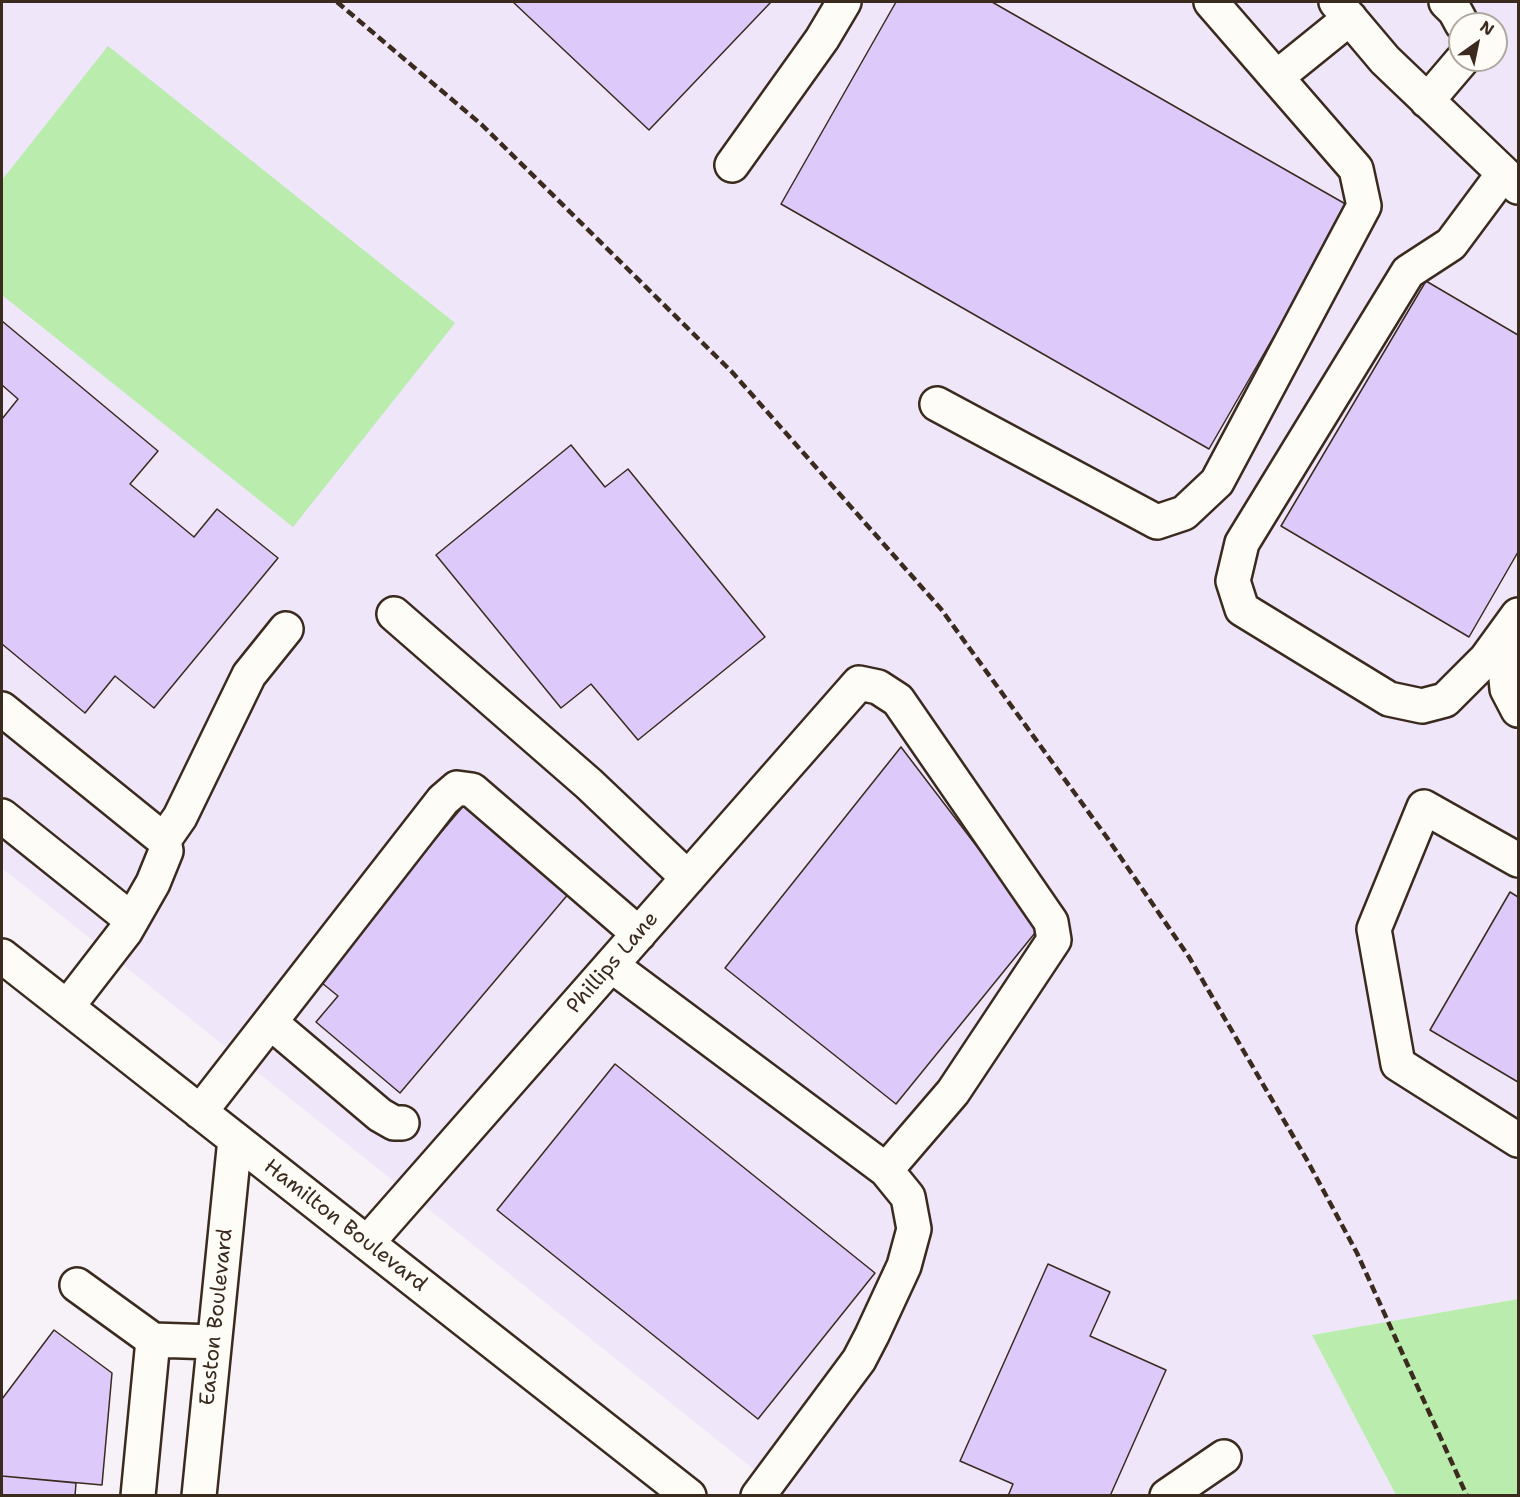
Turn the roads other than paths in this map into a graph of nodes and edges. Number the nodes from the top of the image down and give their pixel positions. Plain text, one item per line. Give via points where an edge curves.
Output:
1 (844, 2) edge
2 (1211, 2) edge
3 (1343, 10) edge
4 (1452, 72) edge
5 (1277, 77) junction
6 (1427, 101) junction
7 (732, 165) dead end
8 (1511, 181) edge
9 (937, 404) dead end
10 (394, 614) dead end
11 (1516, 620) edge
12 (286, 629) dead end
13 (2, 709) edge
14 (1518, 710) edge
15 (2, 816) edge
16 (165, 846) junction
17 (1518, 860) edge
18 (688, 878) junction
19 (132, 920) junction
20 (639, 934) junction
21 (2, 956) edge
22 (611, 965) junction
23 (67, 1007) junction
24 (270, 1022) junction
25 (200, 1112) junction
26 (402, 1124) dead end
27 (235, 1139) junction
28 (1518, 1140) edge
29 (886, 1170) junction
30 (367, 1243) junction
31 (77, 1285) dead end
32 (153, 1340) junction
33 (214, 1342) junction
34 (1224, 1457) dead end
35 (138, 1496) edge
36 (199, 1496) edge
37 (689, 1496) edge
38 (758, 1496) edge
39 (1167, 1496) edge

1 - 7 street
2 - 5 street
3 - 5 street
3 - 6 street via 1385,60
4 - 6 street
5 - 9 street via 1356,169 1364,206 1217,482 1184,513 1157,522
6 - 8 street
8 - 11 street via 1451,244 1408,272 1242,543 1233,581 1242,609 1389,699 1422,706 1445,700 1486,659
10 - 18 street via 589,784
11 - 14 street via 1505,668 1507,689
12 - 16 street via 249,675
13 - 16 street
15 - 19 street
16 - 19 street via 153,883
17 - 28 street via 1424,807 1374,929 1398,1064
18 - 20 street, Phillips Lane
18 - 29 street, Phillips Lane via 859,683 878,687 898,700 1051,922 1054,940 953,1092
19 - 23 street
20 - 22 street, Phillips Lane
20 - 24 street via 472,790 457,788 443,800
21 - 23 street, Hamilton Boulevard
22 - 29 street
22 - 30 street, Phillips Lane
23 - 25 street, Hamilton Boulevard
24 - 25 street
24 - 26 street via 380,1114
25 - 27 street, Hamilton Boulevard
27 - 30 street, Hamilton Boulevard
27 - 33 street, Easton Boulevard
29 - 38 street via 908,1197 914,1229 904,1266 859,1360
30 - 37 street, Hamilton Boulevard
31 - 32 street
32 - 33 street
32 - 35 street
33 - 36 street, Easton Boulevard
34 - 39 street

